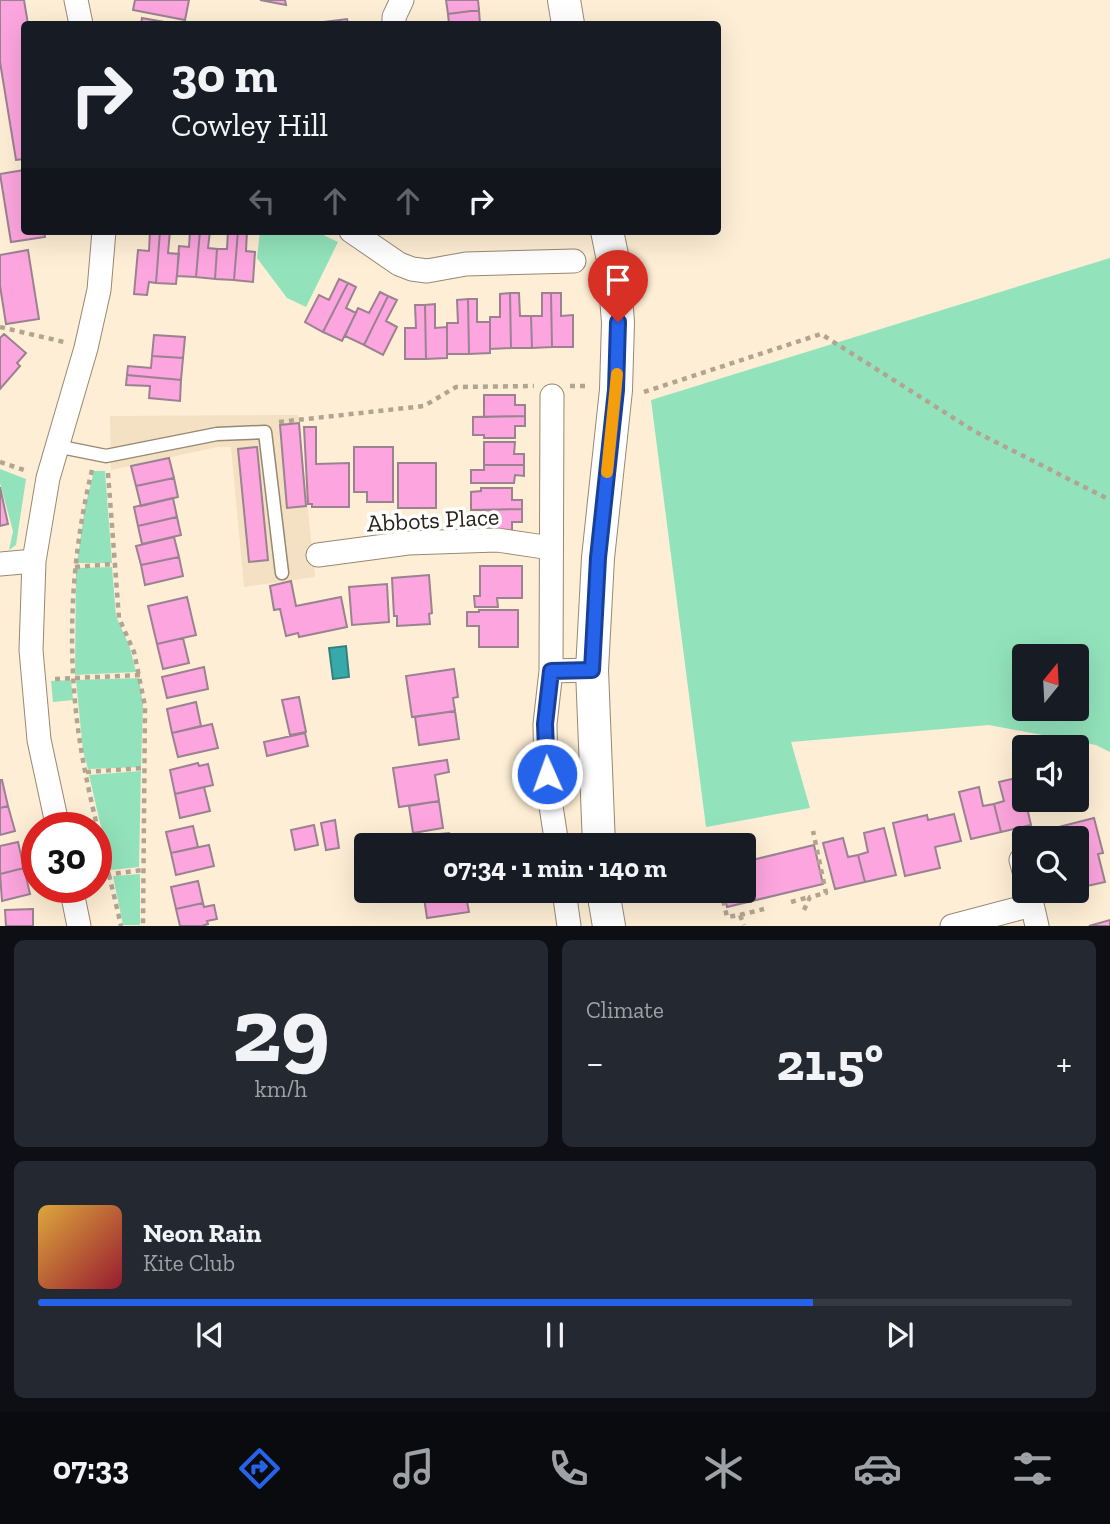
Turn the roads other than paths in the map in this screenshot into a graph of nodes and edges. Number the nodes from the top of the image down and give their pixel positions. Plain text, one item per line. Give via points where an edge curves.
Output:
1 (76, 0) edge
2 (402, 0) edge
3 (564, 0) edge
4 (80, 21) edge
5 (394, 21) edge
6 (568, 21) edge
7 (104, 235) edge
8 (357, 235) edge
9 (608, 235) edge
10 (574, 261) dead end
11 (549, 390) road end
12 (56, 446) junction
13 (551, 548) junction
14 (318, 555) dead end
15 (34, 561) junction
16 (0, 564) edge
17 (282, 573) dead end
18 (592, 670) junction
19 (551, 671) junction
20 (54, 812) edge
21 (555, 833) edge
22 (598, 833) edge
23 (74, 903) edge
24 (566, 903) edge
25 (605, 903) edge
26 (1033, 907) edge
27 (79, 926) edge
28 (569, 926) edge
29 (609, 926) edge
30 (952, 926) edge

1 - 4 street
2 - 5 street
3 - 6 main road
7 - 12 street via 99,290 86,348
8 - 10 street via 399,264 426,271 466,264
9 - 18 main road via 618,322 616,390 598,558
11 - 13 street
12 - 15 street
12 - 17 lane via 106,456 217,434 265,432
13 - 14 street, Abbots Place via 497,541 408,543
13 - 19 street
15 - 16 street
15 - 20 street via 32,650 38,740
18 - 19 street
18 - 22 main road
19 - 21 street via 545,724
23 - 27 street
24 - 28 street
25 - 29 main road
26 - 30 street

